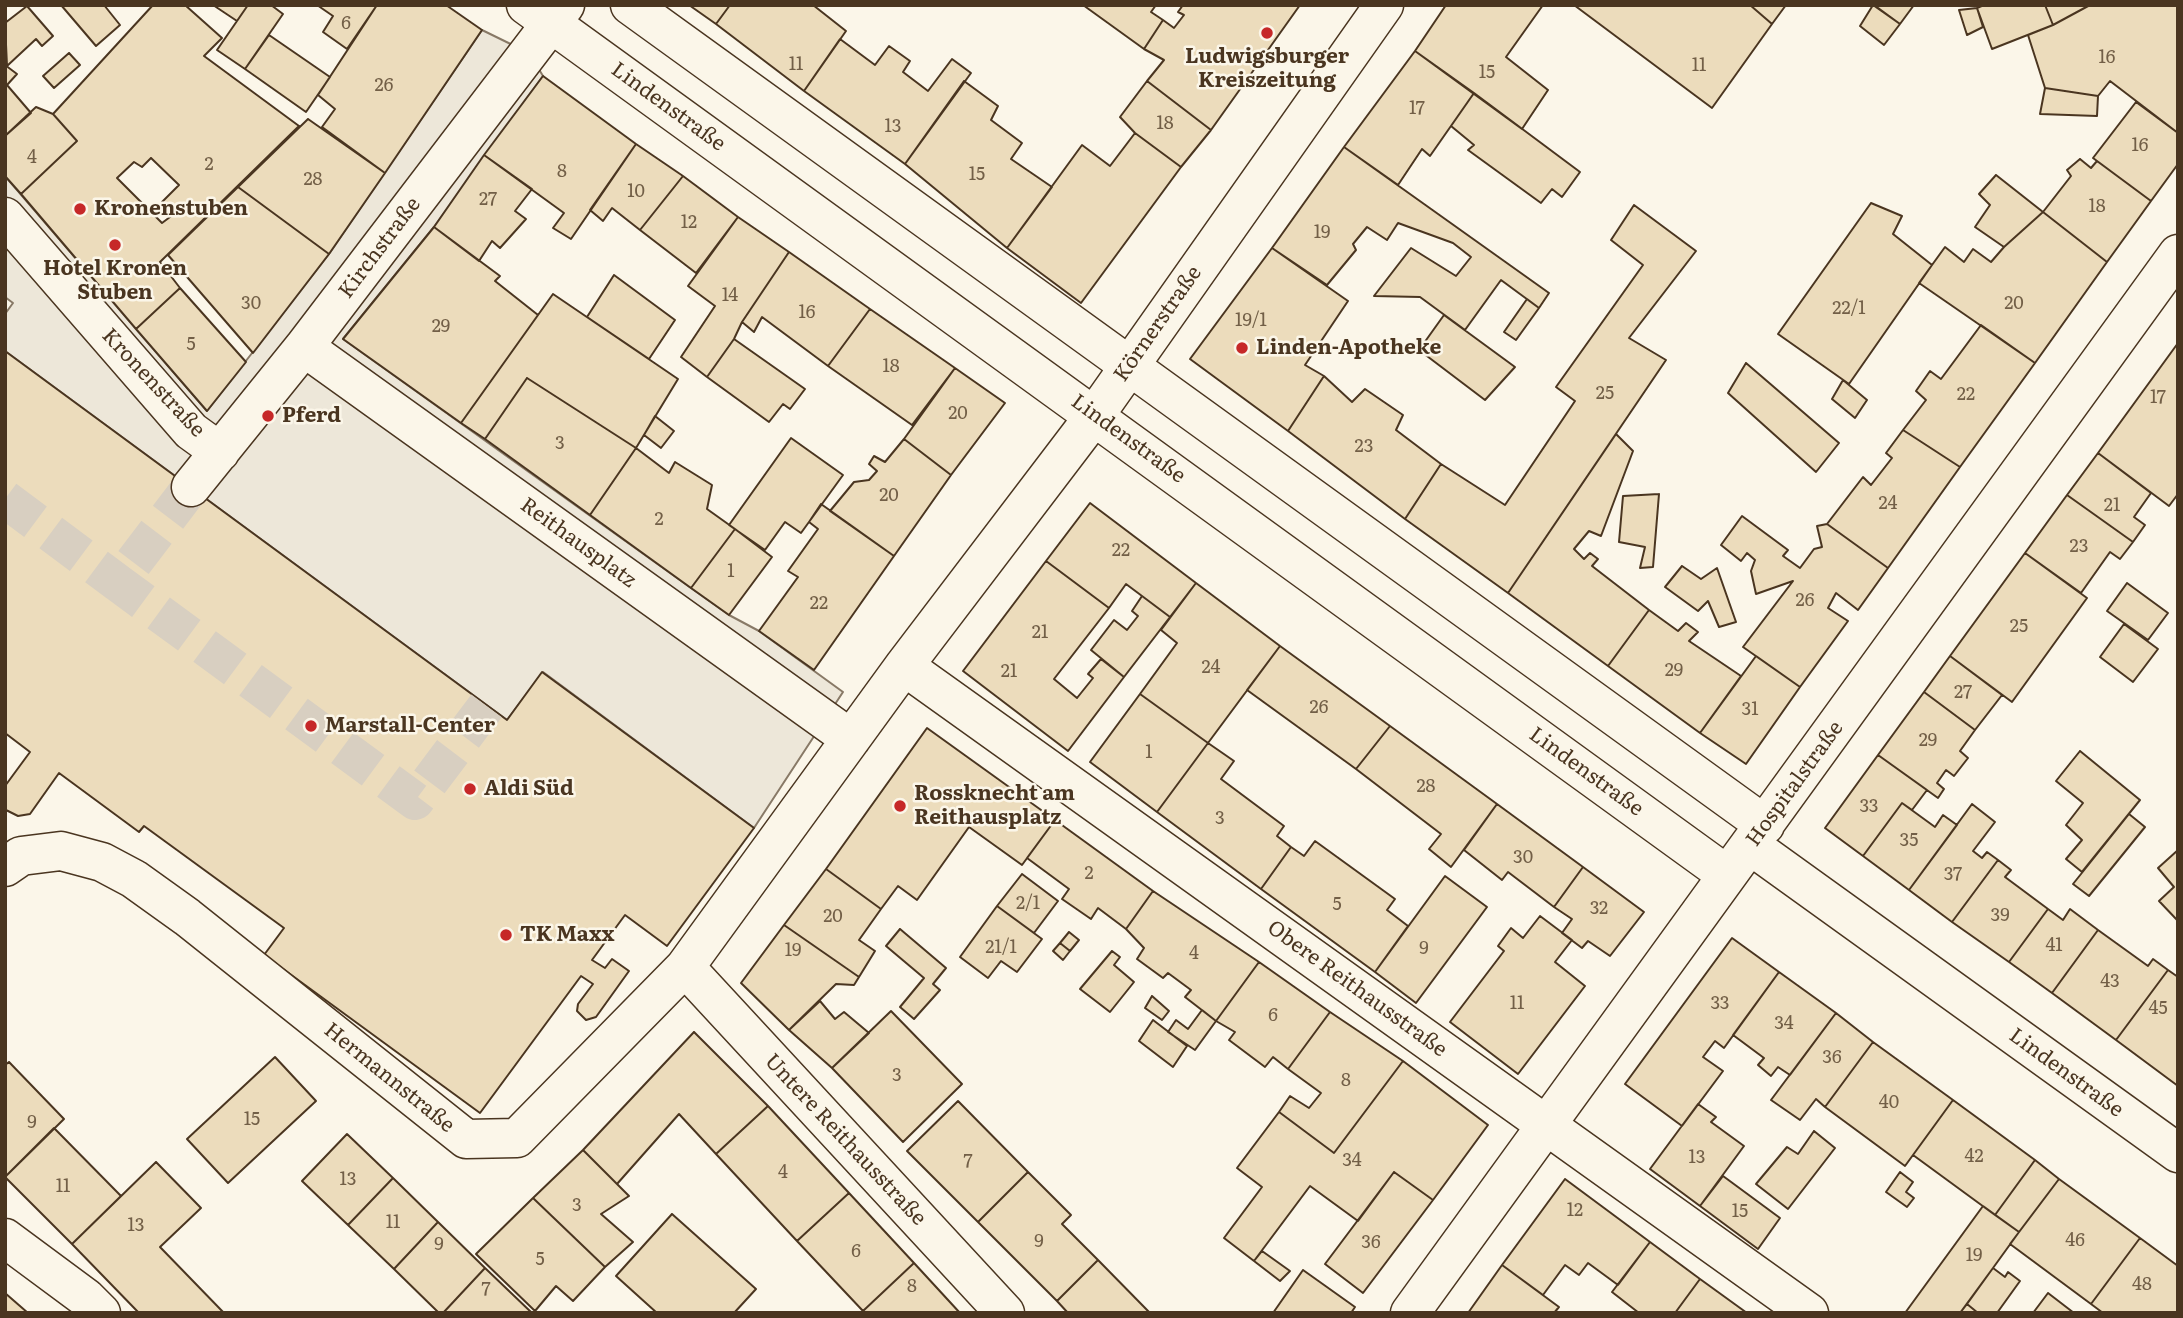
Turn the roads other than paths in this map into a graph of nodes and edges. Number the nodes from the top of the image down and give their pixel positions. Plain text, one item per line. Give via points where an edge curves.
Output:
1 (630, 5) edge
2 (1384, 5) edge
3 (547, 11) edge
4 (5, 217) edge
5 (2178, 254) edge
6 (304, 347) junction
7 (1129, 366) junction
8 (1095, 415) junction
9 (220, 452) junction
10 (191, 487) tunnel mouth
11 (904, 666) junction
12 (851, 739) junction
13 (1758, 835) junction
14 (5, 867) edge
15 (1727, 875) junction
16 (685, 967) junction
17 (1546, 1125) junction
18 (2178, 1153) edge
19 (5, 1238) edge
20 (101, 1313) edge
21 (1005, 1313) edge
22 (1410, 1313) edge
23 (1809, 1313) edge

1 - 7 street, Lindenstraße
2 - 7 street, Körnerstraße
3 - 6 street, Kirchstraße
3 - 8 street, Lindenstraße
4 - 9 street, Kronenstraße via 191,431
5 - 13 street, Hospitalstraße
6 - 9 street, Kirchstraße
6 - 12 street, Reithausplatz
7 - 8 street, Körnerstraße
7 - 13 street, Lindenstraße
8 - 11 street, Körnerstraße
8 - 15 street, Lindenstraße
9 - 10 street, Kirchstraße
11 - 12 street, Körnerstraße
11 - 17 street, Obere Reithausstraße
12 - 16 street, Hermannstraße
13 - 15 street, Hospitalstraße
13 - 18 street, Lindenstraße
14 - 16 street, Hermannstraße via 21,856 61,851 102,862 134,879 466,1139 517,1138
15 - 17 street, Hospitalstraße
16 - 21 street, Untere Reithausstraße
17 - 22 street, Hospitalstraße
17 - 23 street, Obere Reithausstraße
19 - 20 street

